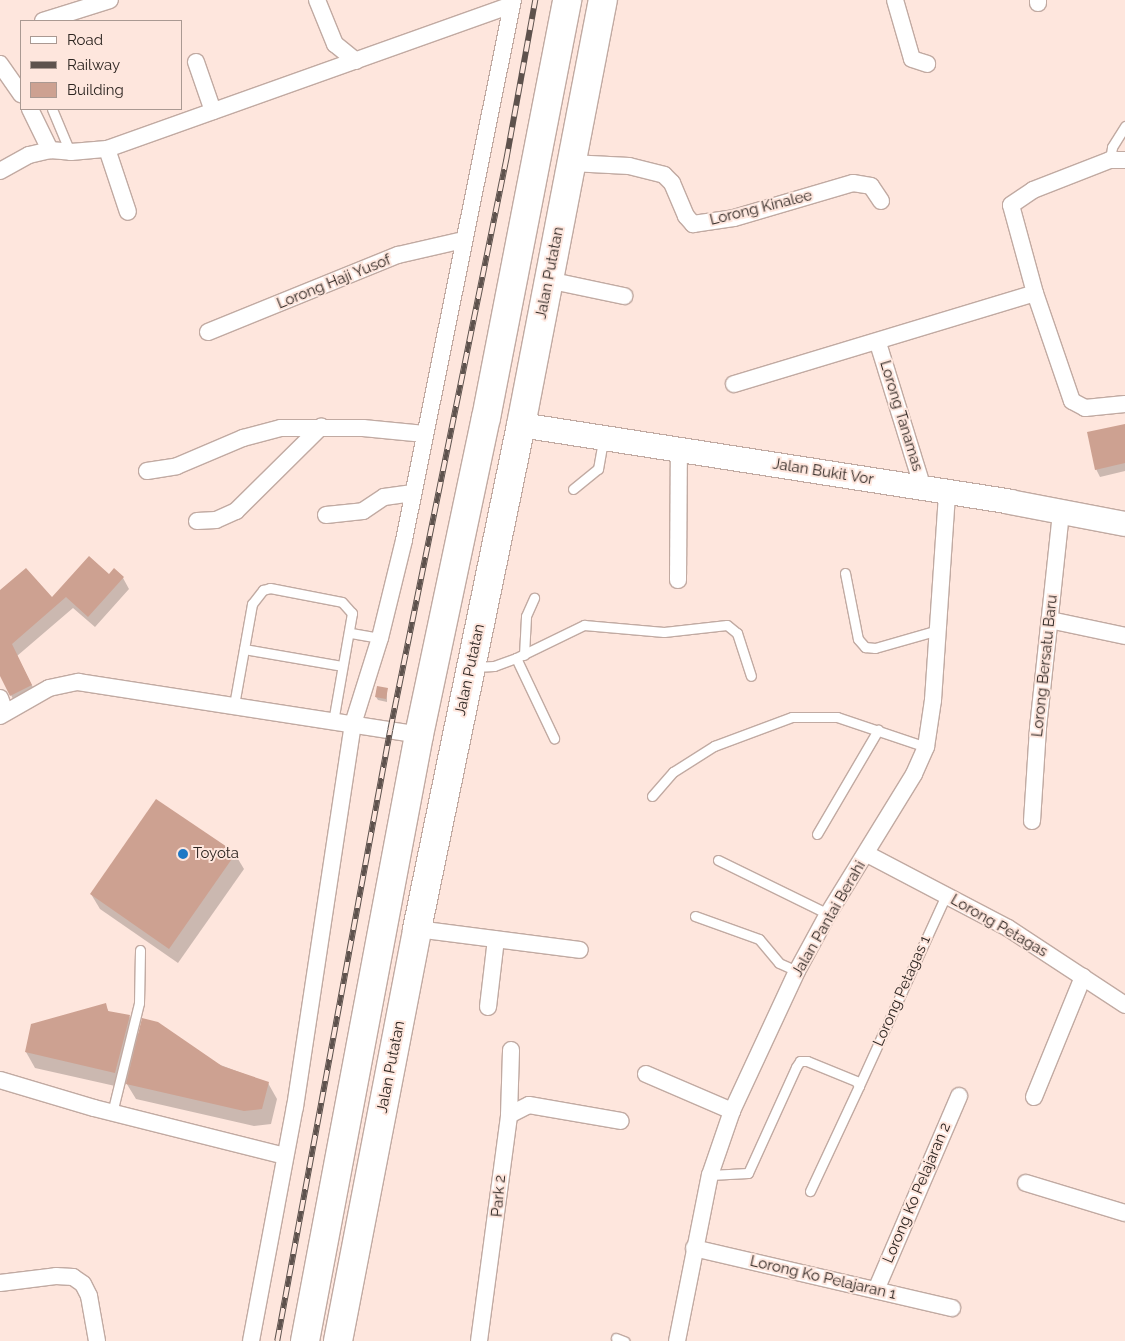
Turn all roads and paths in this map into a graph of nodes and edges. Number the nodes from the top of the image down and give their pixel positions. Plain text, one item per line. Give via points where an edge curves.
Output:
1 (110, 0) edge
2 (317, 0) edge
3 (567, 0) edge
4 (603, 0) edge
5 (895, 0) edge
6 (512, 2) edge
7 (46, 20) edge
8 (356, 61) junction
9 (196, 62) dead end
10 (0, 64) edge
11 (927, 64) dead end
12 (20, 93) edge
13 (30, 110) edge
14 (52, 110) edge
15 (213, 111) junction
16 (1125, 126) edge
17 (107, 149) junction
18 (50, 150) junction
19 (71, 152) junction
20 (1118, 160) edge
21 (571, 163) junction
22 (0, 171) edge
23 (881, 201) dead end
24 (128, 212) dead end
25 (463, 240) junction
26 (548, 280) junction
27 (1035, 293) junction
28 (624, 296) dead end
29 (208, 332) dead end
30 (878, 343) junction
31 (734, 384) dead end
32 (489, 404) junction
33 (1125, 404) edge
34 (522, 417) junction
35 (321, 427) junction
36 (424, 434) junction
37 (604, 439) junction
38 (680, 450) junction
39 (147, 471) dead end
40 (924, 488) junction
41 (573, 489) dead end
42 (413, 493) junction
43 (948, 493) junction
44 (1061, 511) junction
45 (326, 515) dead end
46 (197, 521) dead end
47 (1125, 524) edge
48 (845, 573) dead end
49 (678, 580) dead end
50 (534, 598) dead end
51 (1050, 620) junction
52 (938, 630) junction
53 (351, 633) junction
54 (1125, 636) edge
55 (380, 638) junction
56 (244, 649) junction
57 (520, 656) junction
58 (342, 666) junction
59 (470, 668) junction
60 (751, 676) dead end
61 (234, 705) junction
62 (2, 709) edge
63 (333, 722) junction
64 (353, 724) junction
65 (878, 730) junction
66 (419, 736) junction
67 (554, 738) dead end
68 (926, 747) junction
69 (652, 796) dead end
70 (405, 811) junction
71 (440, 816) junction
72 (1032, 821) dead end
73 (817, 834) dead end
74 (867, 854) junction
75 (718, 860) dead end
76 (946, 895) junction
77 (828, 914) junction
78 (695, 916) dead end
79 (417, 929) junction
80 (496, 939) junction
81 (140, 950) dead end
82 (580, 950) dead end
83 (797, 971) junction
84 (1084, 977) junction
85 (1125, 1005) edge
86 (488, 1008) dead end
87 (511, 1050) dead end
88 (646, 1074) dead end
89 (0, 1080) edge
90 (859, 1086) junction
91 (959, 1096) dead end
92 (1034, 1097) dead end
93 (732, 1111) junction
94 (112, 1112) junction
95 (510, 1115) junction
96 (621, 1121) dead end
97 (285, 1156) junction
98 (710, 1175) junction
99 (1026, 1183) dead end
100 (810, 1191) dead end
101 (1125, 1213) edge
102 (694, 1248) junction
103 (0, 1283) edge
104 (876, 1290) junction
105 (952, 1308) dead end
106 (97, 1341) edge
107 (251, 1341) edge
108 (305, 1341) edge
109 (338, 1341) edge
110 (479, 1341) edge
111 (677, 1341) edge

1 - 7 street
2 - 8 street via 335,44
3 - 32 highway
4 - 21 highway, Jalan Putatan
5 - 11 street via 912,59
6 - 8 street
6 - 25 street
8 - 15 street
9 - 15 street
10 - 12 street
13 - 18 street
14 - 19 lane
15 - 17 street
16 - 20 lane via 1112,147
17 - 19 street
17 - 24 street
18 - 19 street
18 - 22 street via 29,155
20 - 27 street via 1033,190 1011,205
21 - 23 street, Lorong Kinalee via 629,166 664,175 672,183 686,216 693,224 734,218 853,183 871,186
21 - 26 highway, Jalan Putatan
25 - 29 street, Lorong Haji Yusof via 398,255
25 - 36 street
26 - 28 street
26 - 34 highway, Jalan Putatan
27 - 30 street
27 - 33 street via 1072,401 1085,408
30 - 31 street
30 - 40 street, Lorong Tanamas
32 - 34 highway
32 - 66 highway
34 - 37 street, Jalan Bukit Vor
34 - 59 highway, Jalan Putatan
35 - 36 street
35 - 39 street via 266,430 177,466
35 - 46 street via 236,512 216,520
36 - 42 street
37 - 38 street, Jalan Bukit Vor
37 - 41 lane via 598,469
38 - 40 street, Jalan Bukit Vor
38 - 49 street
40 - 43 street, Jalan Bukit Vor
42 - 45 street via 384,497 362,511
42 - 55 street
43 - 44 street, Jalan Bukit Vor
43 - 52 street, Jalan Pantai Berahi
44 - 47 street, Jalan Bukit Vor
44 - 51 street, Lorong Bersatu Baru
48 - 52 lane via 858,639 865,647 875,648
50 - 57 lane via 526,616
51 - 54 street
51 - 72 street, Lorong Bersatu Baru
52 - 68 street, Jalan Pantai Berahi
53 - 55 lane
53 - 56 lane via 352,613 342,602 270,588 263,590 252,604
53 - 58 lane
55 - 64 street
56 - 58 lane
56 - 61 lane
57 - 59 lane via 494,666
57 - 60 lane via 584,626 664,632 726,625 737,633
57 - 67 lane
58 - 63 lane
59 - 71 highway, Jalan Putatan
61 - 62 street via 78,682 50,688
61 - 63 street
63 - 64 street
64 - 66 street
64 - 97 street
65 - 68 lane
65 - 69 lane via 824,716 807,715 776,721 738,735 686,762
65 - 73 lane
66 - 70 highway
68 - 74 street, Jalan Pantai Berahi via 914,774
70 - 71 highway
70 - 108 highway
71 - 79 highway, Jalan Putatan
74 - 76 street, Lorong Petagas
74 - 77 street, Jalan Pantai Berahi
75 - 77 lane
76 - 84 street, Lorong Petagas via 1008,928
76 - 90 lane, Lorong Petagas 1
77 - 83 street, Jalan Pantai Berahi
78 - 83 lane via 759,939 779,963
79 - 80 street
79 - 109 highway, Jalan Putatan
80 - 82 street
80 - 86 street
81 - 94 lane via 139,1003
83 - 93 street, Jalan Pantai Berahi
84 - 85 street, Lorong Petagas
84 - 92 street
87 - 95 street, Park 2
88 - 93 street
89 - 94 street
90 - 98 lane via 856,1081 800,1061 748,1173
90 - 100 lane, Lorong Petagas 1
91 - 104 street, Lorong Ko Pelajaran 2
93 - 98 street, Jalan Pantai Berahi
94 - 97 street
95 - 96 street via 529,1105
95 - 110 street, Park 2
97 - 107 street
98 - 102 street, Jalan Pantai Berahi
99 - 101 street
102 - 104 street, Lorong Ko Pelajaran 1
102 - 111 street, Jalan Pantai Berahi
103 - 106 street via 73,1277 89,1296
104 - 105 street, Lorong Ko Pelajaran 1

